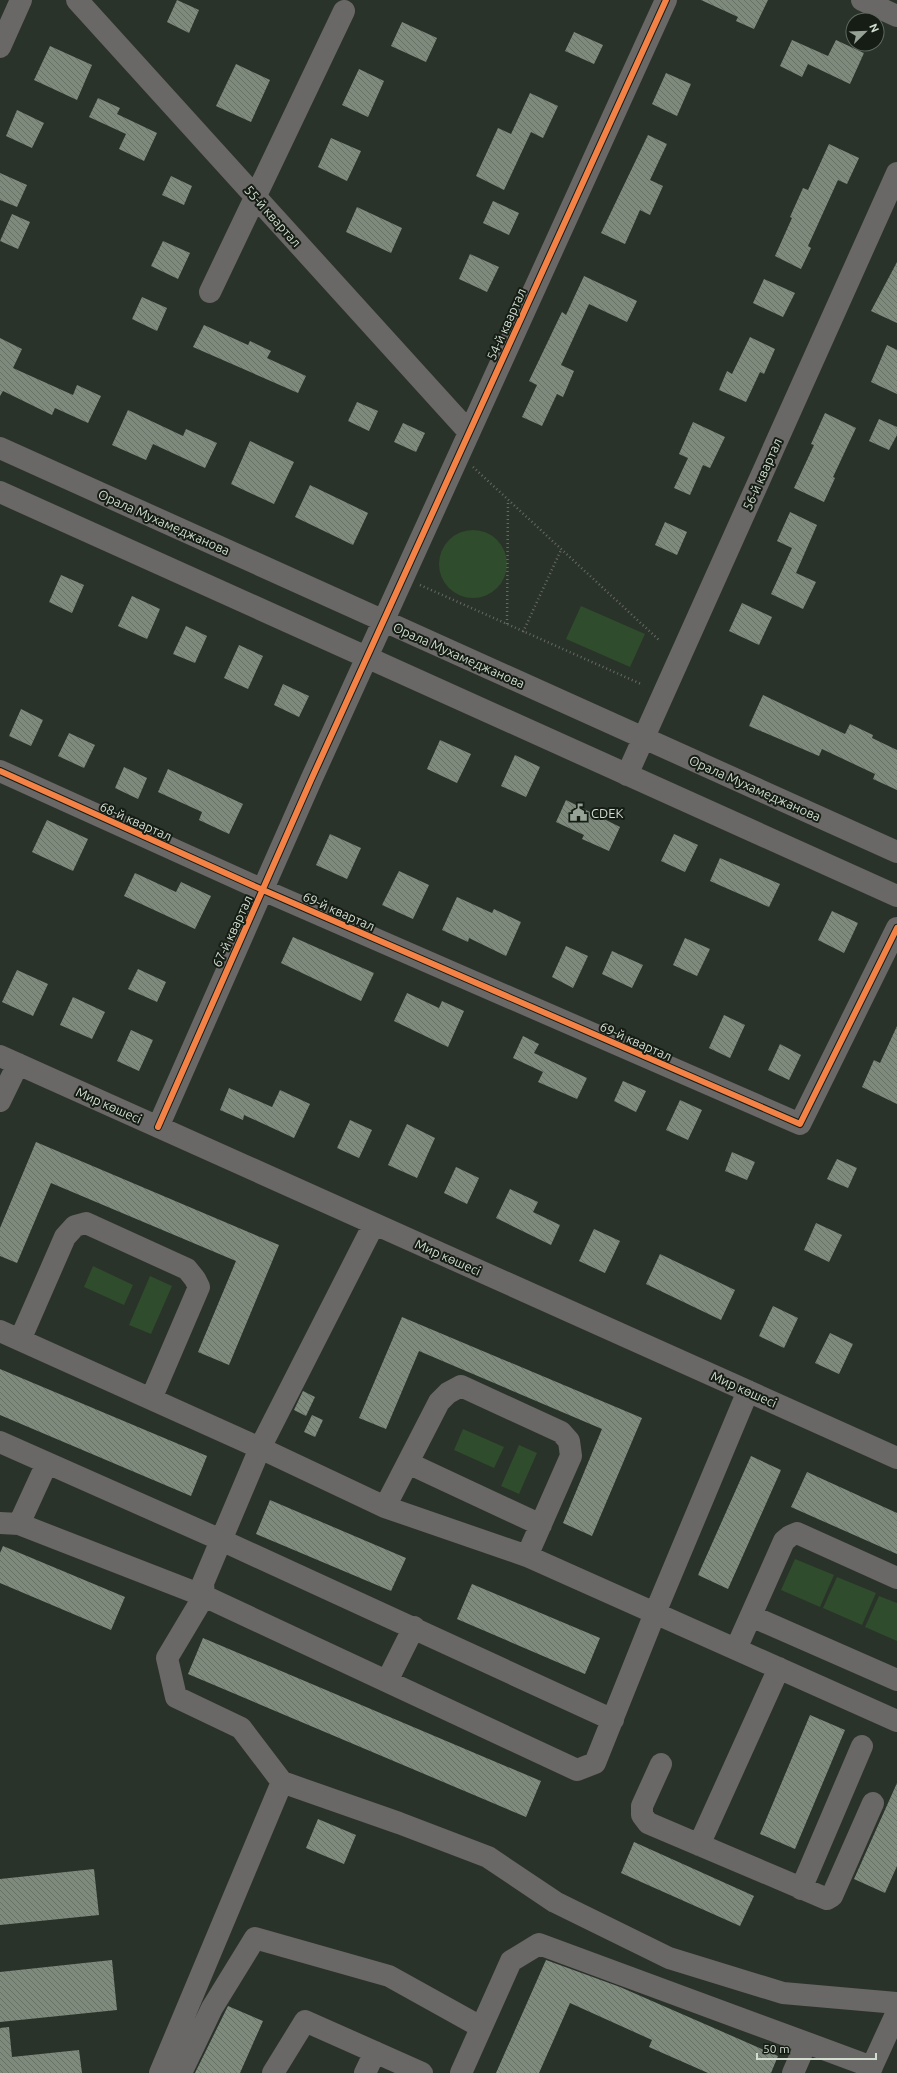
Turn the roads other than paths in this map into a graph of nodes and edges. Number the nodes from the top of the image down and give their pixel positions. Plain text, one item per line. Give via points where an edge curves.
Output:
1 (21, 0) edge
2 (77, 0) edge
3 (666, 0) edge
4 (862, 0) edge
5 (344, 11) dead end
6 (897, 16) edge
7 (0, 47) edge
8 (897, 173) edge
9 (256, 197) junction
10 (210, 292) dead end
11 (469, 432) junction
12 (0, 448) edge
13 (0, 492) edge
14 (384, 621) junction
15 (367, 657) junction
16 (644, 738) junction
17 (0, 771) edge
18 (627, 775) junction
19 (897, 852) edge
20 (263, 890) junction
21 (897, 896) edge
22 (897, 928) edge
23 (9, 1060) edge
24 (0, 1101) edge
25 (158, 1127) junction
26 (374, 1224) junction
27 (0, 1331) edge
28 (20, 1340) junction
29 (748, 1391) junction
30 (151, 1399) junction
31 (0, 1442) edge
32 (260, 1448) junction
33 (897, 1458) edge
34 (47, 1463) junction
35 (408, 1463) junction
36 (385, 1507) junction
37 (9, 1524) edge
38 (541, 1525) junction
39 (221, 1540) junction
40 (527, 1556) junction
41 (897, 1578) edge
42 (204, 1596) junction
43 (655, 1613) junction
44 (751, 1616) junction
45 (414, 1627) junction
46 (736, 1649) junction
47 (779, 1668) junction
48 (897, 1680) edge
49 (387, 1681) junction
50 (613, 1720) junction
51 (897, 1721) edge
52 (862, 1746) dead end
53 (661, 1764) dead end
54 (282, 1782) junction
55 (873, 1804) dead end
56 (699, 1845) junction
57 (801, 1889) junction
58 (897, 2003) edge
59 (897, 2012) edge
60 (481, 2027) junction
61 (806, 2043) junction
62 (375, 2052) junction
63 (871, 2070) edge
64 (160, 2073) edge
65 (181, 2073) edge
66 (273, 2073) edge
67 (365, 2073) edge
68 (422, 2073) edge
69 (461, 2073) edge
70 (793, 2073) edge

1 - 7 street
2 - 9 street, 55-й квартал
3 - 11 street, 54-й квартал
4 - 6 street
5 - 9 street
8 - 16 street, 56-й квартал
9 - 10 street
9 - 11 street, 55-й квартал
11 - 14 street, 54-й квартал
12 - 14 street, Орала Мухамеджанова
13 - 15 street
14 - 15 street, 54-й квартал
14 - 16 street, Орала Мухамеджанова
15 - 18 street
15 - 20 street, 67-й квартал
16 - 18 street, 56-й квартал
16 - 19 street, Орала Мухамеджанова
17 - 20 street, 68-й квартал
18 - 21 street
20 - 22 street, 69-й квартал via 800,1124
20 - 25 street, 67-й квартал
23 - 24 street
23 - 25 street, Мир көшесі
25 - 26 street, Мир көшесі
26 - 29 street, Мир көшесі
26 - 32 street
27 - 28 street
28 - 30 street
28 - 30 street via 65,1237 75,1226 86,1222 187,1269 199,1287
29 - 33 street, Мир көшесі
29 - 43 street
30 - 32 street
31 - 34 street
32 - 36 street
32 - 39 street
34 - 37 street
34 - 39 street
35 - 36 street
35 - 38 street
35 - 38 street via 439,1402 461,1386 554,1428 569,1441 571,1456
36 - 40 street
37 - 42 street
38 - 40 street
39 - 42 street via 203,1582
39 - 45 street
40 - 43 street
41 - 44 street via 797,1533 784,1541
42 - 49 street
42 - 54 street via 167,1658 176,1697 241,1728
43 - 46 street
43 - 50 street
44 - 46 street
44 - 48 street
45 - 49 street
45 - 50 street
46 - 47 street
47 - 51 street
47 - 56 street
49 - 50 street via 577,1770 595,1763
52 - 57 street
53 - 56 street via 642,1806 642,1815 648,1822
54 - 58 street via 488,1857 555,1902 669,1958 783,1993
54 - 64 street
55 - 57 street via 832,1896 822,1898
56 - 57 street
59 - 63 street
60 - 61 street via 511,1961 539,1944
60 - 65 street via 389,1976 255,1938 212,2008
60 - 69 street
61 - 63 street
61 - 70 street
62 - 66 street via 305,2021
62 - 67 street
62 - 68 street

